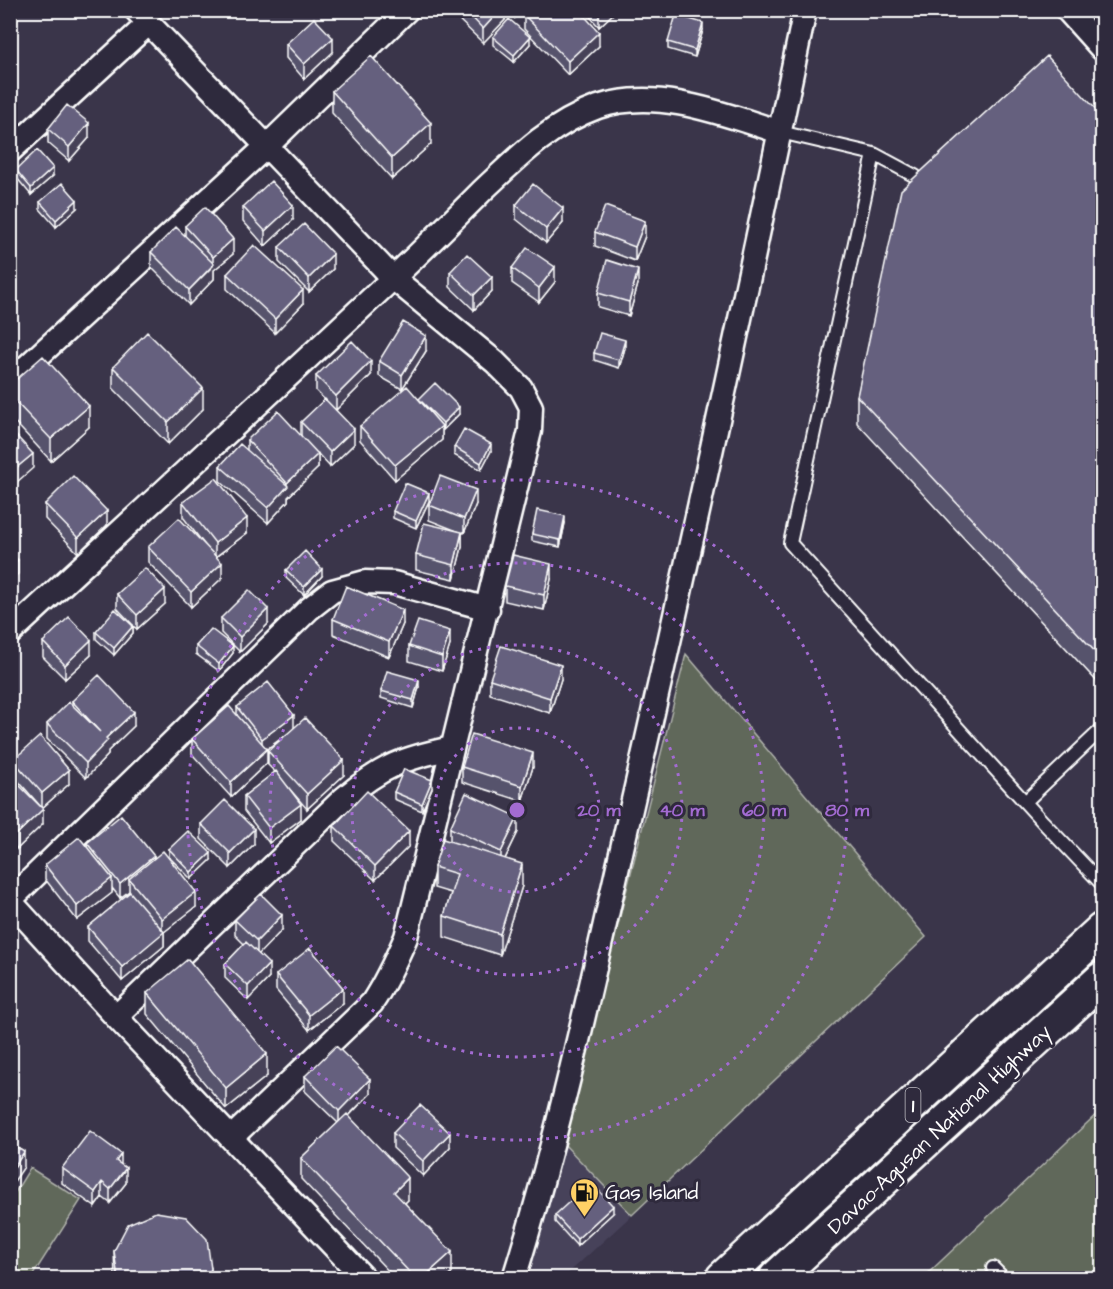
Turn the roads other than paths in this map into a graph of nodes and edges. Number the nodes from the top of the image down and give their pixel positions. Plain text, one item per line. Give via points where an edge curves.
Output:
1 (407, 10) edge
2 (804, 10) edge
3 (1067, 10) edge
4 (142, 17) edge
5 (1102, 49) edge
6 (780, 132) junction
7 (267, 146) junction
8 (10, 151) edge
9 (874, 154) junction
10 (939, 197) edge
11 (393, 278) junction
12 (10, 382) edge
13 (488, 609) junction
14 (10, 633) edge
15 (1102, 729) edge
16 (453, 748) junction
17 (1025, 802) junction
18 (1102, 884) edge
19 (10, 901) edge
20 (1102, 930) edge
21 (1102, 979) edge
22 (116, 1017) junction
23 (231, 1138) junction
24 (875, 1140) junction
25 (899, 1166) junction
26 (993, 1268) dead end
27 (364, 1278) edge
28 (514, 1278) edge
29 (723, 1278) edge
30 (776, 1278) edge
31 (1003, 1278) edge

1 - 7 street
2 - 6 street
3 - 5 street
4 - 7 street
4 - 8 street
6 - 9 lane
6 - 11 street via 698,107 660,101 628,101 599,107 562,123 529,146
6 - 28 street via 581,1025
7 - 11 street
7 - 12 street
9 - 10 lane via 915,176
9 - 17 lane via 790,543
11 - 13 street via 495,362 521,388 531,407 530,431
11 - 14 street
13 - 16 street
13 - 19 street via 394,583 365,582 332,591
15 - 17 lane
16 - 22 street via 412,757 365,781
16 - 23 street via 406,937 386,982 372,1003
17 - 18 lane
19 - 22 street
20 - 24 highway, Davao-Agusan National Highway / 1
21 - 25 highway, Davao-Agusan National Highway / 1
22 - 23 street
23 - 27 street
24 - 25 highway
24 - 29 highway, Davao-Agusan National Highway / 1
25 - 30 highway, Davao-Agusan National Highway / 1
26 - 31 lane

